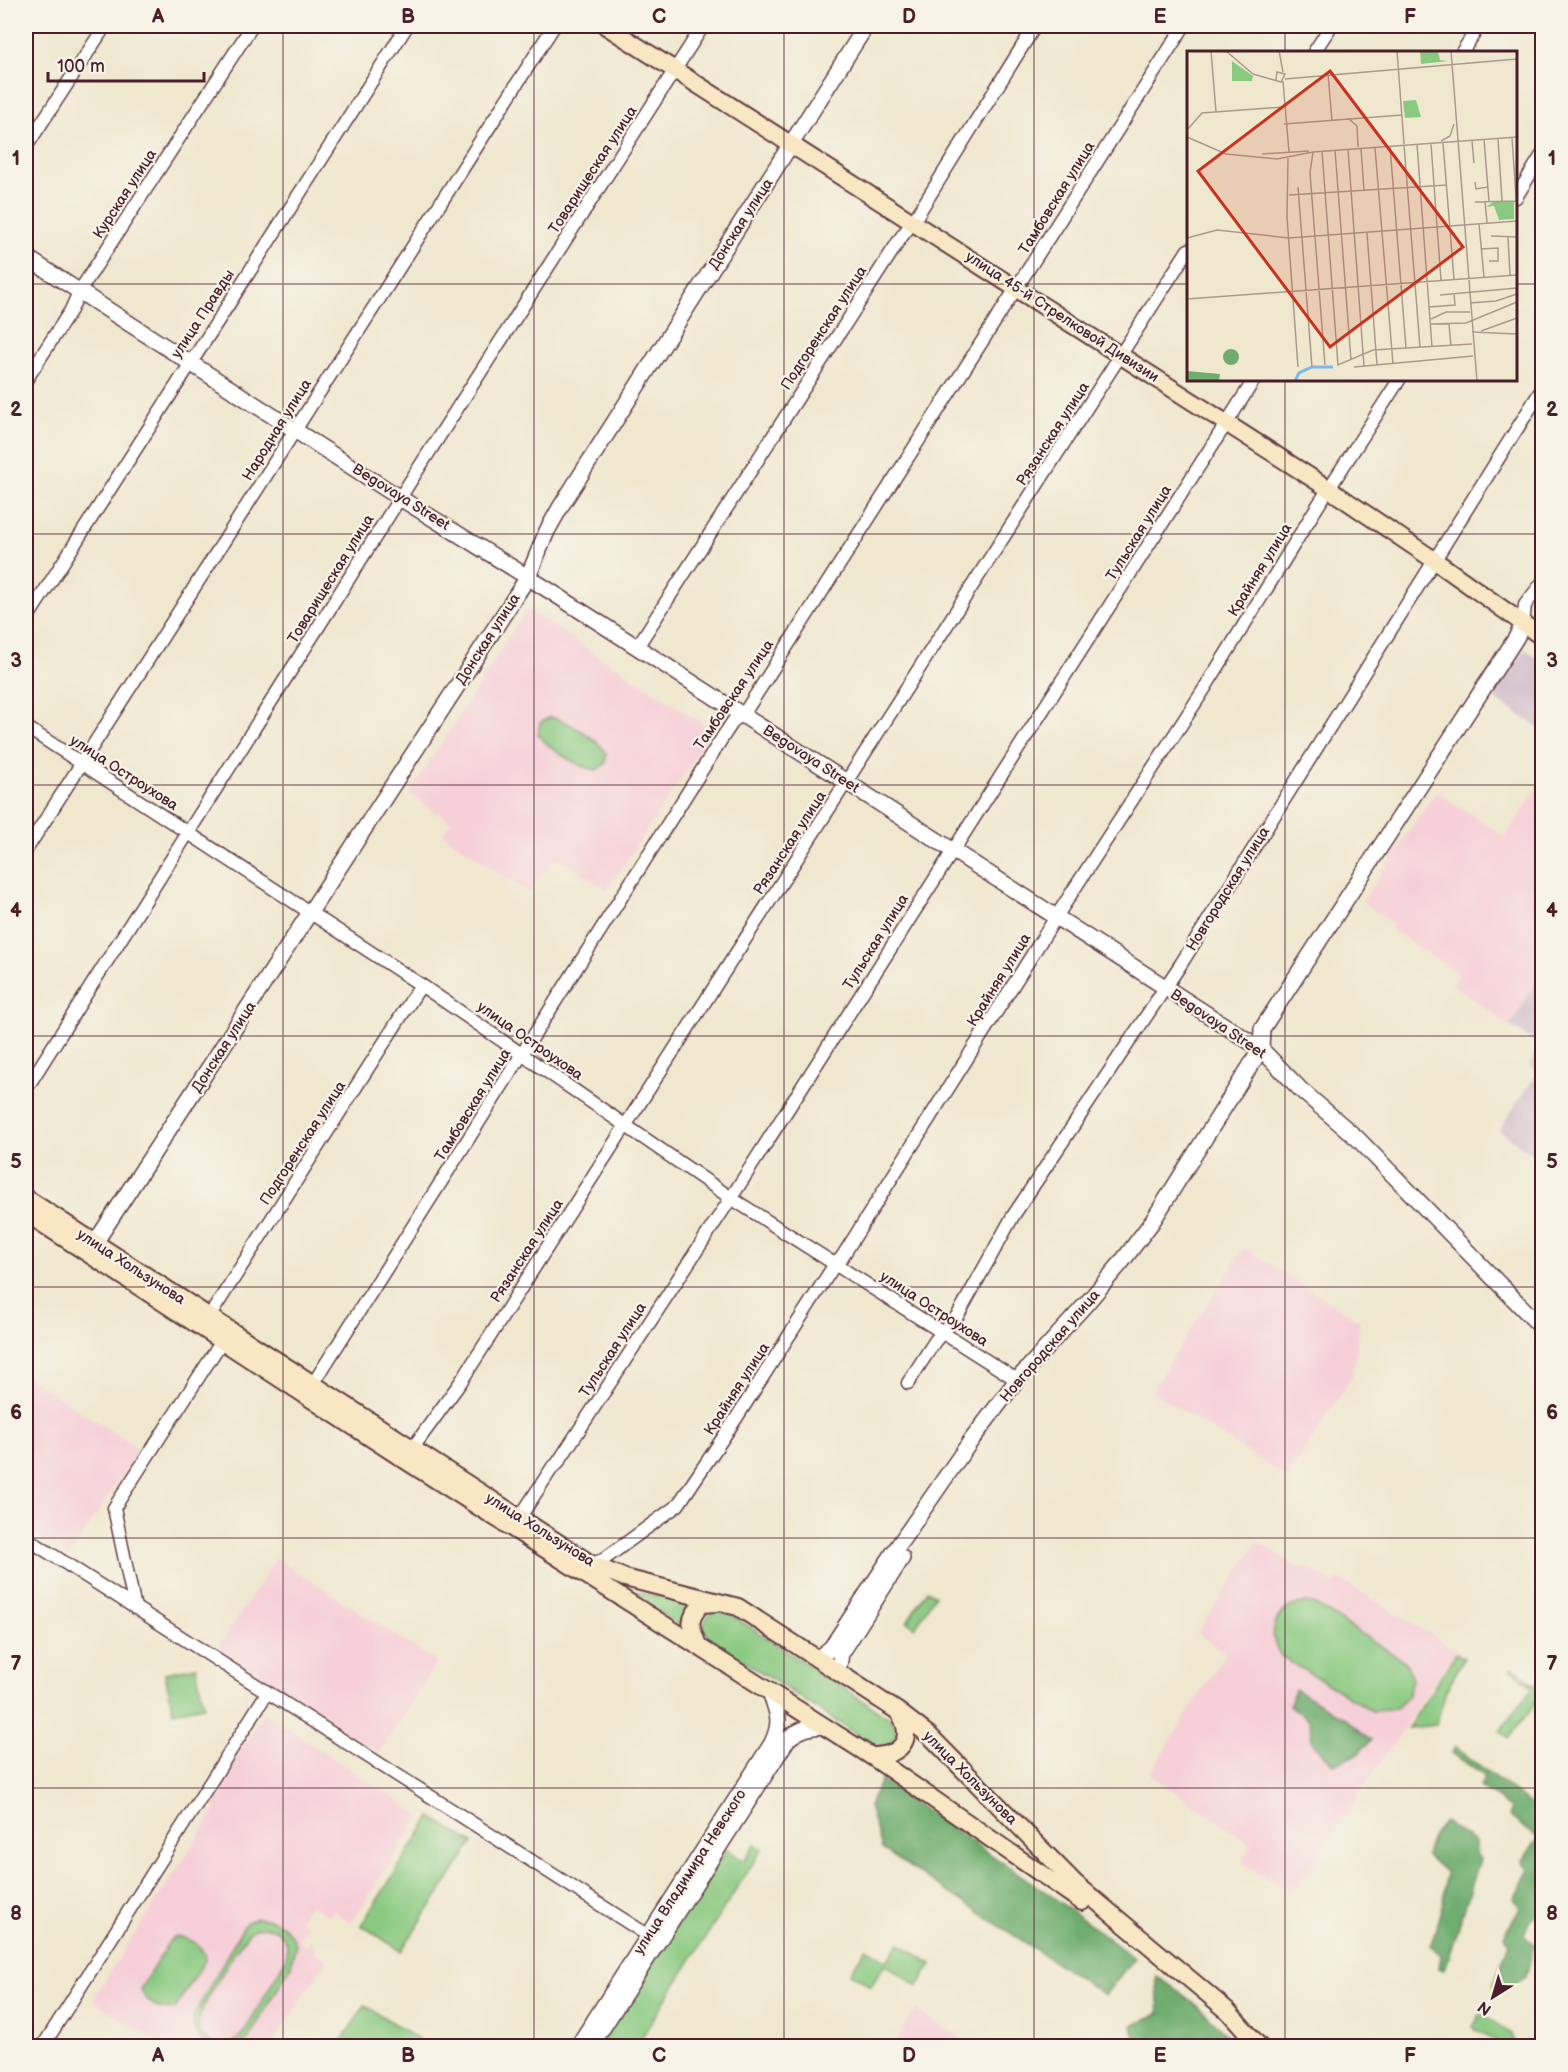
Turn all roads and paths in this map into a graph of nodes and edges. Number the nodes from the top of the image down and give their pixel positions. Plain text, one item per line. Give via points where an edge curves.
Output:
1 (105, 26) edge
2 (252, 26) edge
3 (407, 26) edge
4 (554, 26) edge
5 (606, 26) edge
6 (703, 26) edge
7 (866, 26) edge
8 (1035, 26) edge
9 (1184, 26) edge
10 (1331, 26) edge
11 (1479, 26) edge
12 (1315, 51) edge
13 (1463, 51) edge
14 (675, 70) junction
15 (791, 144) junction
16 (26, 147) edge
17 (1542, 155) edge
18 (1517, 194) edge
19 (913, 222) junction
20 (1187, 252) edge
21 (26, 258) edge
22 (1017, 289) junction
23 (80, 292) junction
24 (1121, 356) junction
25 (191, 362) junction
26 (26, 380) edge
27 (1253, 381) edge
28 (1398, 381) edge
29 (1542, 389) edge
30 (1226, 423) junction
31 (295, 429) junction
32 (1329, 489) junction
33 (400, 498) junction
34 (1434, 560) junction
35 (528, 577) junction
36 (1542, 583) edge
37 (26, 620) edge
38 (1523, 624) junction
39 (1542, 637) edge
40 (637, 647) junction
41 (743, 715) junction
42 (26, 727) edge
43 (82, 764) junction
44 (847, 782) junction
45 (188, 833) junction
46 (26, 850) edge
47 (952, 850) junction
48 (311, 913) junction
49 (1056, 917) junction
50 (421, 985) junction
51 (1165, 988) junction
52 (1261, 1049) junction
53 (522, 1053) junction
54 (26, 1089) edge
55 (626, 1126) junction
56 (26, 1198) edge
57 (731, 1198) junction
58 (26, 1213) edge
59 (92, 1249) junction
60 (835, 1264) junction
61 (209, 1317) junction
62 (1542, 1328) edge
63 (943, 1332) junction
64 (222, 1341) junction
65 (1017, 1380) junction
66 (908, 1383) dead end
67 (313, 1384) junction
68 (412, 1449) junction
69 (932, 1499) junction
70 (520, 1517) junction
71 (26, 1538) edge
72 (591, 1564) junction
73 (720, 1602) junction
74 (135, 1608) junction
75 (698, 1645) junction
76 (817, 1659) junction
77 (838, 1672) junction
78 (770, 1692) junction
79 (267, 1693) junction
80 (899, 1712) junction
81 (823, 1726) junction
82 (872, 1756) junction
83 (1030, 1838) junction
84 (1016, 1856) junction
85 (649, 1936) junction
86 (43, 2046) edge
87 (578, 2046) edge
88 (591, 2046) edge
89 (1248, 2046) edge
90 (1259, 2046) edge

1 - 16 street
2 - 23 street, Курская улица
3 - 25 street, улица Правды
4 - 31 street, Народная улица
5 - 14 main road, улица 45-й Стрелковой Дивизии
6 - 14 street, Товарищеская улица
7 - 15 street, Донская улица
8 - 19 street, Подгоренская улица
9 - 22 street, Тамбовская улица
10 - 12 street
11 - 13 street
14 - 15 main road, улица 45-й Стрелковой Дивизии
14 - 33 street, Товарищеская улица
15 - 19 main road, улица 45-й Стрелковой Дивизии
15 - 35 street, Донская улица via 561,506
17 - 18 street
19 - 22 main road, улица 45-й Стрелковой Дивизии
19 - 40 street, Подгоренская улица
20 - 24 street, Рязанская улица
21 - 23 street, Begovaya Street
22 - 24 main road, улица 45-й Стрелковой Дивизии
22 - 41 street, Тамбовская улица
23 - 25 street, Begovaya Street
23 - 26 street, Курская улица
24 - 30 main road, улица 45-й Стрелковой Дивизии
24 - 44 street, Рязанская улица
25 - 31 street, Begovaya Street
25 - 37 street, улица Правды
27 - 30 street, Тульская улица
28 - 32 street, Крайняя улица
29 - 34 street, Новгородская улица
30 - 32 main road, улица 45-й Стрелковой Дивизии
30 - 47 street, Тульская улица
31 - 33 street, Begovaya Street
31 - 43 street, Народная улица
32 - 34 main road, улица 45-й Стрелковой Дивизии
32 - 49 street, Крайняя улица
33 - 35 street, Begovaya Street
33 - 45 street, Товарищеская улица
34 - 38 main road, улица 45-й Стрелковой Дивизии
34 - 51 street, Новгородская улица
35 - 40 street, Begovaya Street
35 - 48 street, Донская улица
36 - 38 street, Новгородская улица via 1525,605
38 - 39 main road, улица 45-й Стрелковой Дивизии
38 - 52 street, Новгородская улица via 1262,1029
40 - 41 street, Begovaya Street
41 - 44 street, Begovaya Street
41 - 53 street, Тамбовская улица via 729,727
42 - 43 street, улица Остроухова
43 - 45 street, улица Остроухова
43 - 46 street, Народная улица
44 - 47 street, Begovaya Street
44 - 55 street, Рязанская улица
45 - 48 street, улица Остроухова
45 - 54 street, Товарищеская улица
47 - 49 street, Begovaya Street
47 - 57 street, Тульская улица
48 - 50 street, улица Остроухова
48 - 59 street, Донская улица
49 - 51 street, Begovaya Street
49 - 60 street, Крайняя улица
50 - 53 street, улица Остроухова
50 - 61 street, Подгоренская улица
51 - 52 street, Begovaya Street
51 - 63 street, Новгородская улица via 1013,1216 958,1315
52 - 62 street, Begovaya Street via 1358,1139
52 - 65 street, Новгородская улица via 1146,1230
53 - 55 street, улица Остроухова
53 - 67 street, Тамбовская улица
55 - 57 street, улица Остроухова
55 - 68 street, Рязанская улица via 460,1383
56 - 59 main road, улица Хользунова
57 - 60 street, улица Остроухова
57 - 70 street, Тульская улица
58 - 59 main road, улица Хользунова
59 - 61 main road, улица Хользунова
59 - 64 main road, улица Хользунова
60 - 63 street, улица Остроухова
60 - 72 street, Крайняя улица via 678,1505 603,1560
61 - 67 main road, улица Хользунова
63 - 65 street, улица Остроухова
63 - 66 street, Новгородская улица
64 - 74 street via 114,1508
64 - 75 main road, улица Хользунова
65 - 69 street, Новгородская улица
67 - 68 main road, улица Хользунова
68 - 70 main road, улица Хользунова
69 - 76 street, Новгородская улица via 831,1648
69 - 77 street, Новгородская улица via 906,1551 841,1654
70 - 72 main road, улица Хользунова
71 - 74 street
72 - 73 main road, улица Хользунова via 625,1578
73 - 75 main road via 702,1604 693,1614 690,1626
73 - 76 main road, улица Хользунова via 738,1607
74 - 79 street
75 - 78 main road, улица Хользунова
76 - 77 main road, улица Хользунова
77 - 80 main road, улица Хользунова
78 - 81 main road, улица Хользунова
78 - 85 street, улица Владимира Невского via 778,1713 772,1743
79 - 85 street
79 - 86 street
80 - 82 main road via 907,1733 902,1746 890,1755
80 - 83 main road, улица Хользунова via 930,1736
81 - 82 main road, улица Хользунова
81 - 88 street, улица Владимира Невского via 809,1727 788,1739
82 - 84 main road, улица Хользунова
83 - 84 main road via 1027,1855
83 - 90 main road, улица Хользунова via 1076,1884 1228,2011
84 - 89 main road, улица Хользунова via 1139,1948
85 - 87 street, улица Владимира Невского

